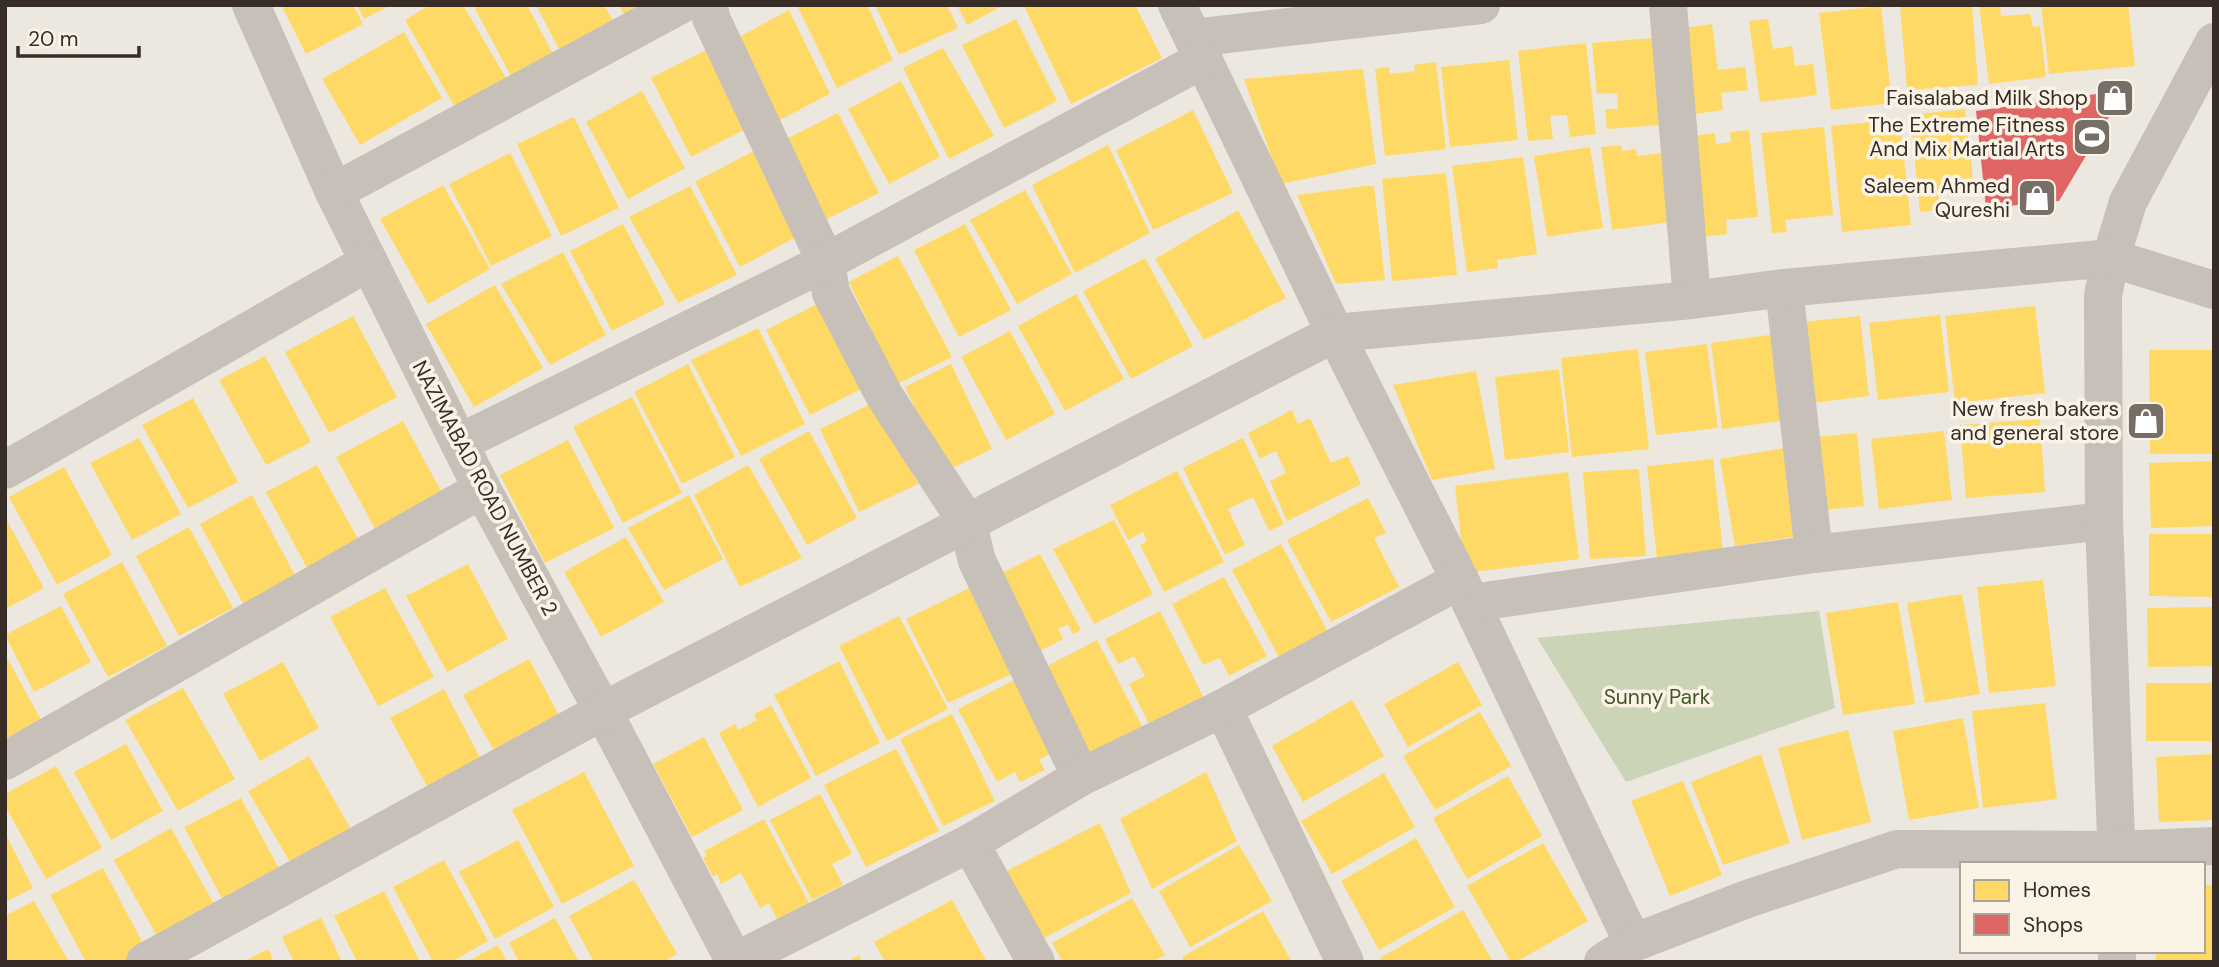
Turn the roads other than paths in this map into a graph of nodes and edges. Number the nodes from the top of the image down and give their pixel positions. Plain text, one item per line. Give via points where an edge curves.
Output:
1 (251, 5) edge
2 (680, 5) edge
3 (709, 5) edge
4 (1480, 5) edge
5 (1668, 5) edge
6 (1191, 34) edge
7 (2214, 42) edge
8 (334, 192) junction
9 (2111, 258) junction
10 (369, 262) junction
11 (826, 262) junction
12 (1784, 288) junction
13 (2214, 290) edge
14 (1692, 300) junction
15 (1335, 333) junction
16 (459, 443) junction
17 (5, 470) edge
18 (482, 489) junction
19 (2104, 521) junction
20 (968, 524) junction
21 (1814, 554) junction
22 (1465, 592) junction
23 (1223, 708) junction
24 (603, 711) junction
25 (5, 761) edge
26 (1081, 777) junction
27 (970, 844) junction
28 (2214, 846) edge
29 (2117, 857) edge
30 (1618, 953) edge
31 (145, 962) edge
32 (735, 962) edge
33 (1036, 962) edge
34 (1345, 962) edge

1 - 8 street, NAZIMABAD ROAD NUMBER 2
2 - 8 street
3 - 11 street via 711,18
4 - 6 street
5 - 14 street
6 - 11 street
6 - 15 street
7 - 9 street via 2128,202
8 - 10 street, NAZIMABAD ROAD NUMBER 2
9 - 12 street
9 - 13 street
9 - 19 street via 2103,295
10 - 16 street, NAZIMABAD ROAD NUMBER 2
10 - 17 street
11 - 16 street
11 - 20 street via 831,293 884,395
12 - 14 street
12 - 21 street
14 - 15 street
15 - 20 street
15 - 22 street
16 - 18 street, NAZIMABAD ROAD NUMBER 2
18 - 24 street, NAZIMABAD ROAD NUMBER 2
18 - 25 street
19 - 21 street
19 - 29 street
20 - 24 street
20 - 26 street via 977,561
21 - 22 street
22 - 23 street
22 - 30 street
23 - 26 street
23 - 34 street
24 - 31 street
24 - 32 street, NAZIMABAD ROAD NUMBER 2
26 - 27 street
27 - 32 street
27 - 33 street
28 - 29 street
29 - 30 street via 1897,849 1747,899

